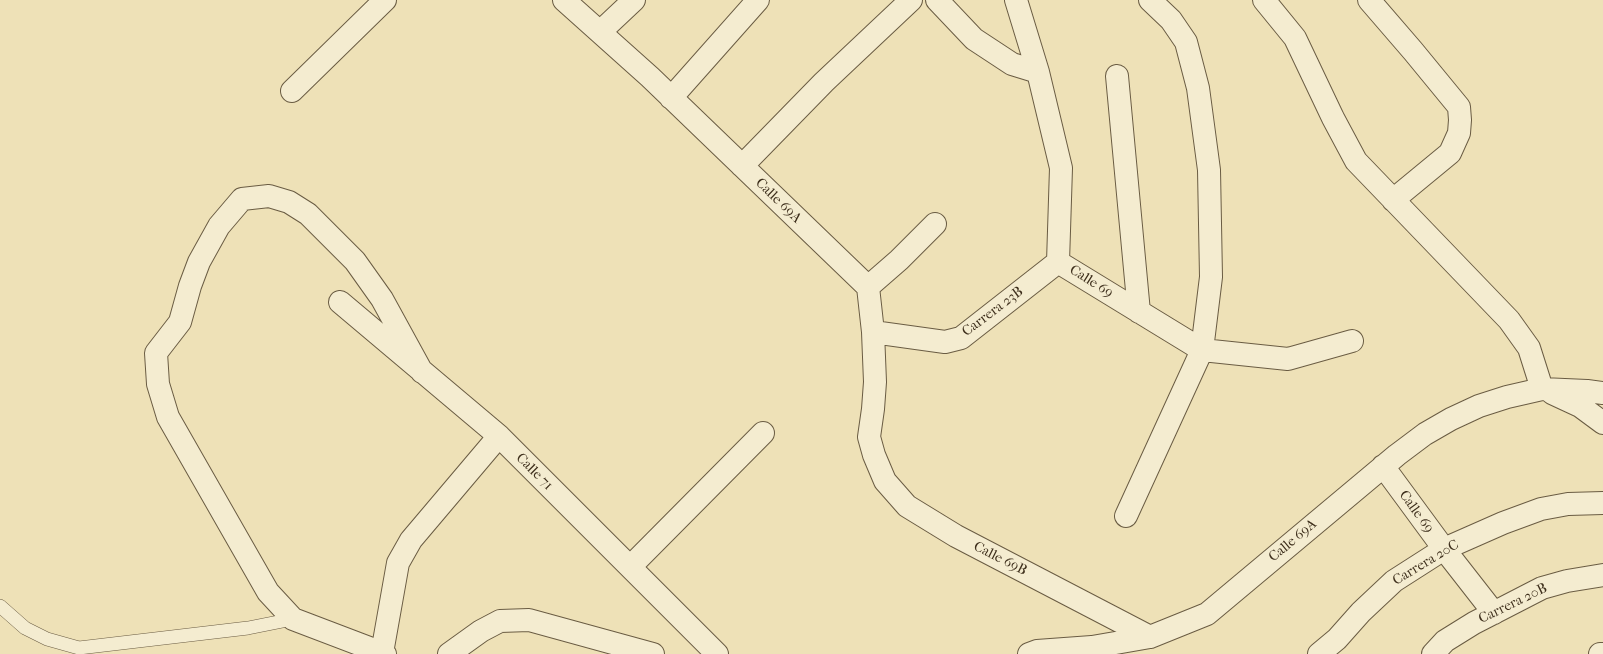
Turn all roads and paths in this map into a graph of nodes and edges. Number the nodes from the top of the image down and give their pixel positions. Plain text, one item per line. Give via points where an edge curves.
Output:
1 (385, 0) edge
2 (564, 0) edge
3 (634, 0) edge
4 (758, 0) edge
5 (911, 0) edge
6 (937, 0) edge
7 (1016, 0) edge
8 (1150, 0) edge
9 (1264, 0) edge
10 (1369, 0) edge
11 (600, 32) junction
12 (1038, 72) junction
13 (1117, 76) dead end
14 (292, 91) dead end
15 (671, 98) junction
16 (742, 166) junction
17 (1393, 200) junction
18 (935, 224) dead end
19 (1058, 262) junction
20 (868, 287) junction
21 (340, 302) dead end
22 (1140, 312) junction
23 (873, 332) junction
24 (1352, 341) dead end
25 (1202, 350) junction
26 (422, 372) junction
27 (1542, 389) junction
28 (1603, 394) edge
29 (1603, 423) edge
30 (763, 433) dead end
31 (499, 436) junction
32 (1383, 466) junction
33 (1603, 503) edge
34 (1126, 516) dead end
35 (1444, 549) junction
36 (630, 567) junction
37 (1603, 574) edge
38 (0, 606) edge
39 (1494, 613) junction
40 (292, 619) junction
41 (1150, 637) junction
42 (383, 654) edge
43 (448, 654) edge
44 (653, 654) edge
45 (717, 654) edge
46 (1029, 654) edge
47 (1319, 654) edge
48 (1433, 654) edge
49 (1600, 654) edge
50 (1603, 654) edge

1 - 14 street
2 - 11 street, Calle 69A
3 - 11 street
4 - 15 street
5 - 16 street via 824,82
6 - 12 street via 974,39 1012,64
7 - 12 street, Calle 69
8 - 25 street via 1171,20 1186,42 1198,88 1208,170 1211,277
9 - 17 street via 1295,38 1356,161
10 - 17 street via 1459,107 1459,133 1450,153
11 - 15 street, Calle 69A
12 - 19 street, Calle 69 via 1062,168
13 - 22 street
15 - 16 street, Calle 69A
16 - 20 street, Calle 69A
17 - 27 street via 1509,320 1529,348
18 - 20 street
19 - 22 street, Calle 69
19 - 23 street, Carrera 23B via 961,338 945,342
20 - 23 street
21 - 26 street, Calle 71
22 - 25 street, Calle 69
23 - 41 street, Calle 69B via 875,382 869,437 885,481 907,506 956,536
24 - 25 street, Calle 69 via 1288,359
25 - 34 street
26 - 31 street, Calle 71
26 - 40 street via 382,299 355,261 327,232 308,214 289,202 269,196 242,199 220,226 199,262 180,322 156,353 158,384 168,416 245,553 268,592
27 - 28 street, Calle 69A
27 - 29 street via 1580,406
27 - 32 street, Calle 69A via 1507,397 1451,419 1425,434
30 - 36 street
31 - 36 street, Calle 71
31 - 42 street via 411,540 398,563
32 - 35 street, Calle 69
32 - 41 street, Calle 69A via 1207,614
33 - 35 street, Carrera 20C via 1568,504 1541,509
35 - 39 street, Calle 69
35 - 47 street, Carrera 20C via 1394,581
36 - 45 street, Calle 71
37 - 39 street, Carrera 20B via 1542,588
38 - 40 lane via 25,628 47,639 79,648 248,628
39 - 48 street, Carrera 20B via 1445,641
40 - 42 street
41 - 46 street, Calle 69A
43 - 44 street via 500,621 529,620
49 - 50 street

